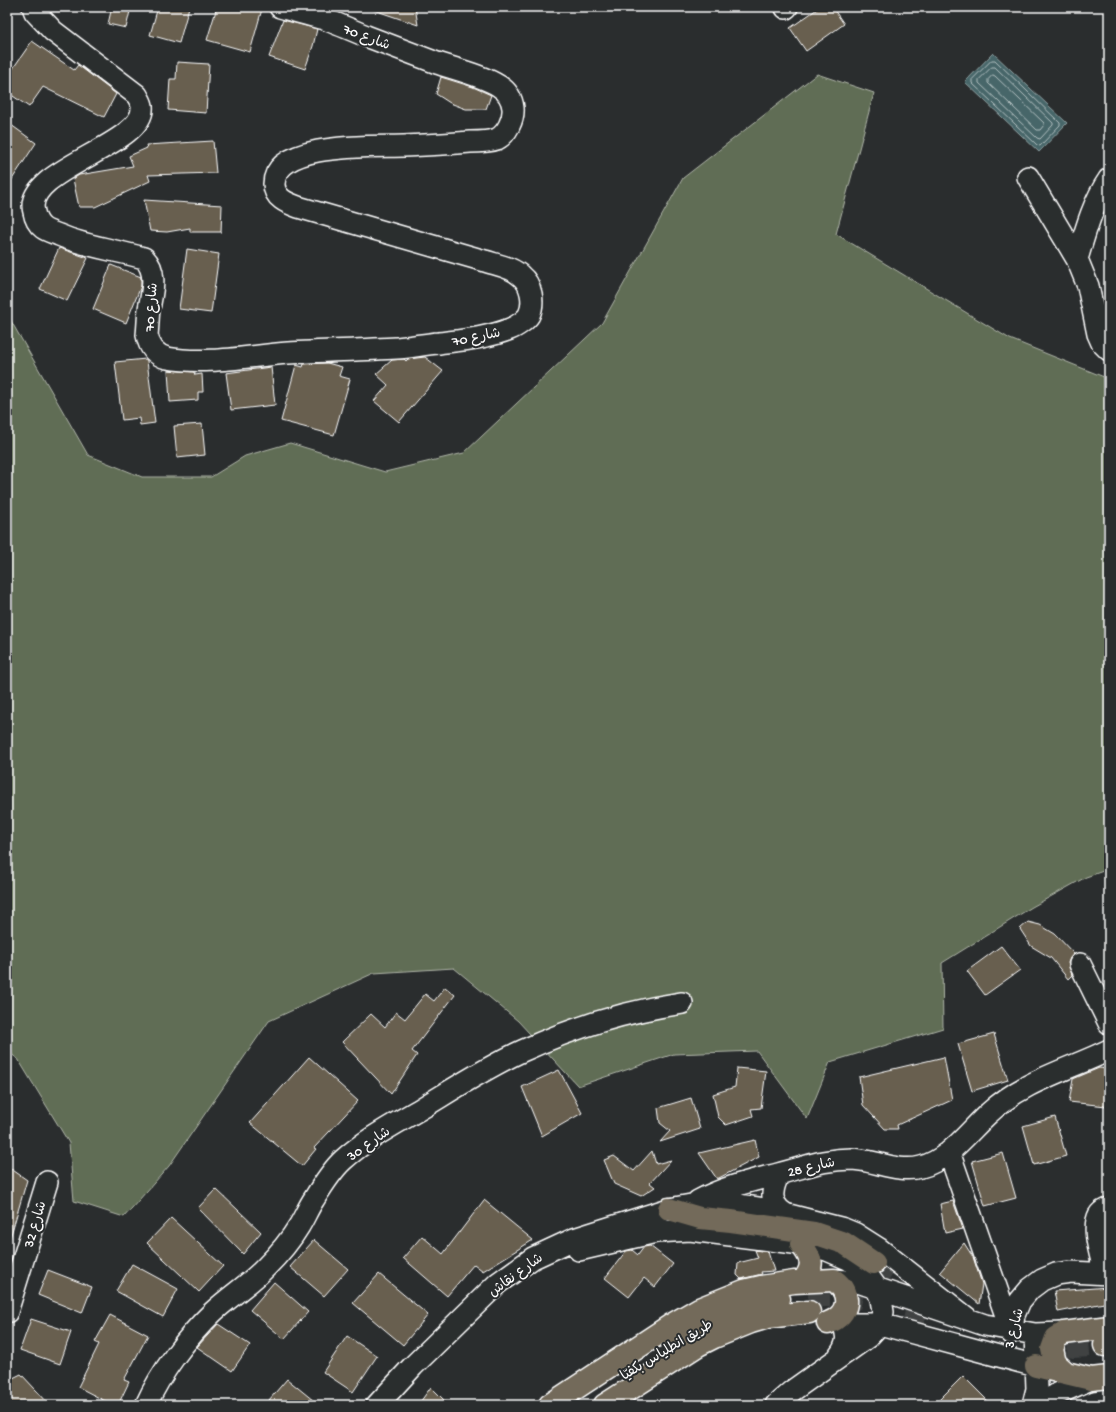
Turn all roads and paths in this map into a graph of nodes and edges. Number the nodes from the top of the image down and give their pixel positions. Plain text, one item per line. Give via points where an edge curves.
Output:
1 (32, 7) edge
2 (280, 7) edge
3 (327, 13) edge
4 (1028, 177) dead end
5 (1109, 179) edge
6 (1077, 259) junction
7 (1109, 350) edge
8 (1080, 964) dead end
9 (682, 1003) dead end
10 (1109, 1023) edge
11 (1109, 1050) edge
12 (952, 1149) junction
13 (778, 1174) junction
14 (47, 1182) dead end
15 (691, 1205) junction
16 (1109, 1208) edge
17 (669, 1209) junction
18 (789, 1216) junction
19 (801, 1244) junction
20 (550, 1249) junction
21 (874, 1263) tunnel mouth
22 (902, 1268) junction
23 (1107, 1274) edge
24 (834, 1280) junction
25 (875, 1286) junction
26 (807, 1296) junction
27 (7, 1312) edge
28 (967, 1318) junction
29 (835, 1324) junction
30 (880, 1324) junction
31 (1012, 1330) junction
32 (1064, 1333) junction
33 (1035, 1334) junction
34 (839, 1356) junction
35 (1105, 1356) edge
36 (1006, 1357) junction
37 (1036, 1366) junction
38 (656, 1372) junction
39 (1066, 1373) junction
40 (146, 1405) edge
41 (376, 1405) edge
42 (550, 1405) edge
43 (576, 1405) edge
44 (605, 1405) edge
45 (776, 1405) edge
46 (1033, 1405) edge
47 (1040, 1405) edge

1 - 3 street, شارع 70 via 53,31 137,95 142,106 140,117 132,129 39,189 33,202 33,209 36,220 43,228 76,242 144,258 149,263 153,282 147,335 148,342 158,354 182,359 226,360 398,348 482,338 512,329 529,315 532,295 529,284 514,271 298,207 277,195 274,183 277,173 287,163 300,156 342,148 489,141 502,136 512,119 511,99 500,86
2 - 3 street, شارع 70
4 - 6 street
5 - 6 street via 1097,202
6 - 7 street via 1088,286 1098,334
8 - 10 street
9 - 40 street, شارع 30 via 624,1014 522,1051 364,1143 334,1171 314,1198 285,1247 252,1280 212,1313 192,1335 159,1380
11 - 12 street, شارع 28 via 1020,1089 989,1112
12 - 13 street, شارع 28 via 920,1168 838,1159
12 - 31 street
13 - 15 street, شارع 28 via 730,1187
13 - 18 street via 773,1188 774,1202
14 - 27 street, شارع 32
15 - 17 street, شارع نقاش
15 - 18 street via 740,1205
16 - 23 street via 1099,1215 1096,1226
17 - 20 street, شارع نقاش via 612,1226
17 - 21 highway via 700,1218 731,1220 814,1233 844,1243
18 - 22 street via 856,1234
19 - 20 street via 690,1230 656,1232 560,1255 553,1255
19 - 25 street via 827,1250 848,1259 863,1269
19 - 26 highway via 811,1262
20 - 41 street, شارع نقاش via 533,1258 498,1284
22 - 25 street via 900,1274 889,1284
22 - 28 street
23 - 31 street, شارع 3 via 1071,1272 1056,1274 1042,1280 1020,1301 1014,1315
24 - 25 street
24 - 26 highway
24 - 29 highway via 845,1292 846,1303 842,1314 833,1321
25 - 28 street
25 - 30 street via 883,1305
26 - 38 highway via 768,1317 736,1328 698,1346
26 - 42 highway via 774,1285 744,1292 699,1309
26 - 43 highway, طريق انطلياس بكفيّا via 751,1306 697,1327
28 - 31 street
29 - 30 street
29 - 34 street via 846,1330 846,1344
29 - 38 highway via 777,1327 722,1348 678,1371
30 - 34 street via 868,1337
30 - 36 street
31 - 33 street
31 - 36 street, شارع 3
32 - 33 street
32 - 35 highway
32 - 39 highway via 1056,1338 1052,1349 1055,1364
33 - 37 street
34 - 45 street
35 - 39 highway
35 - 47 street
36 - 37 street
37 - 39 highway
37 - 46 street via 1037,1389
38 - 44 highway

